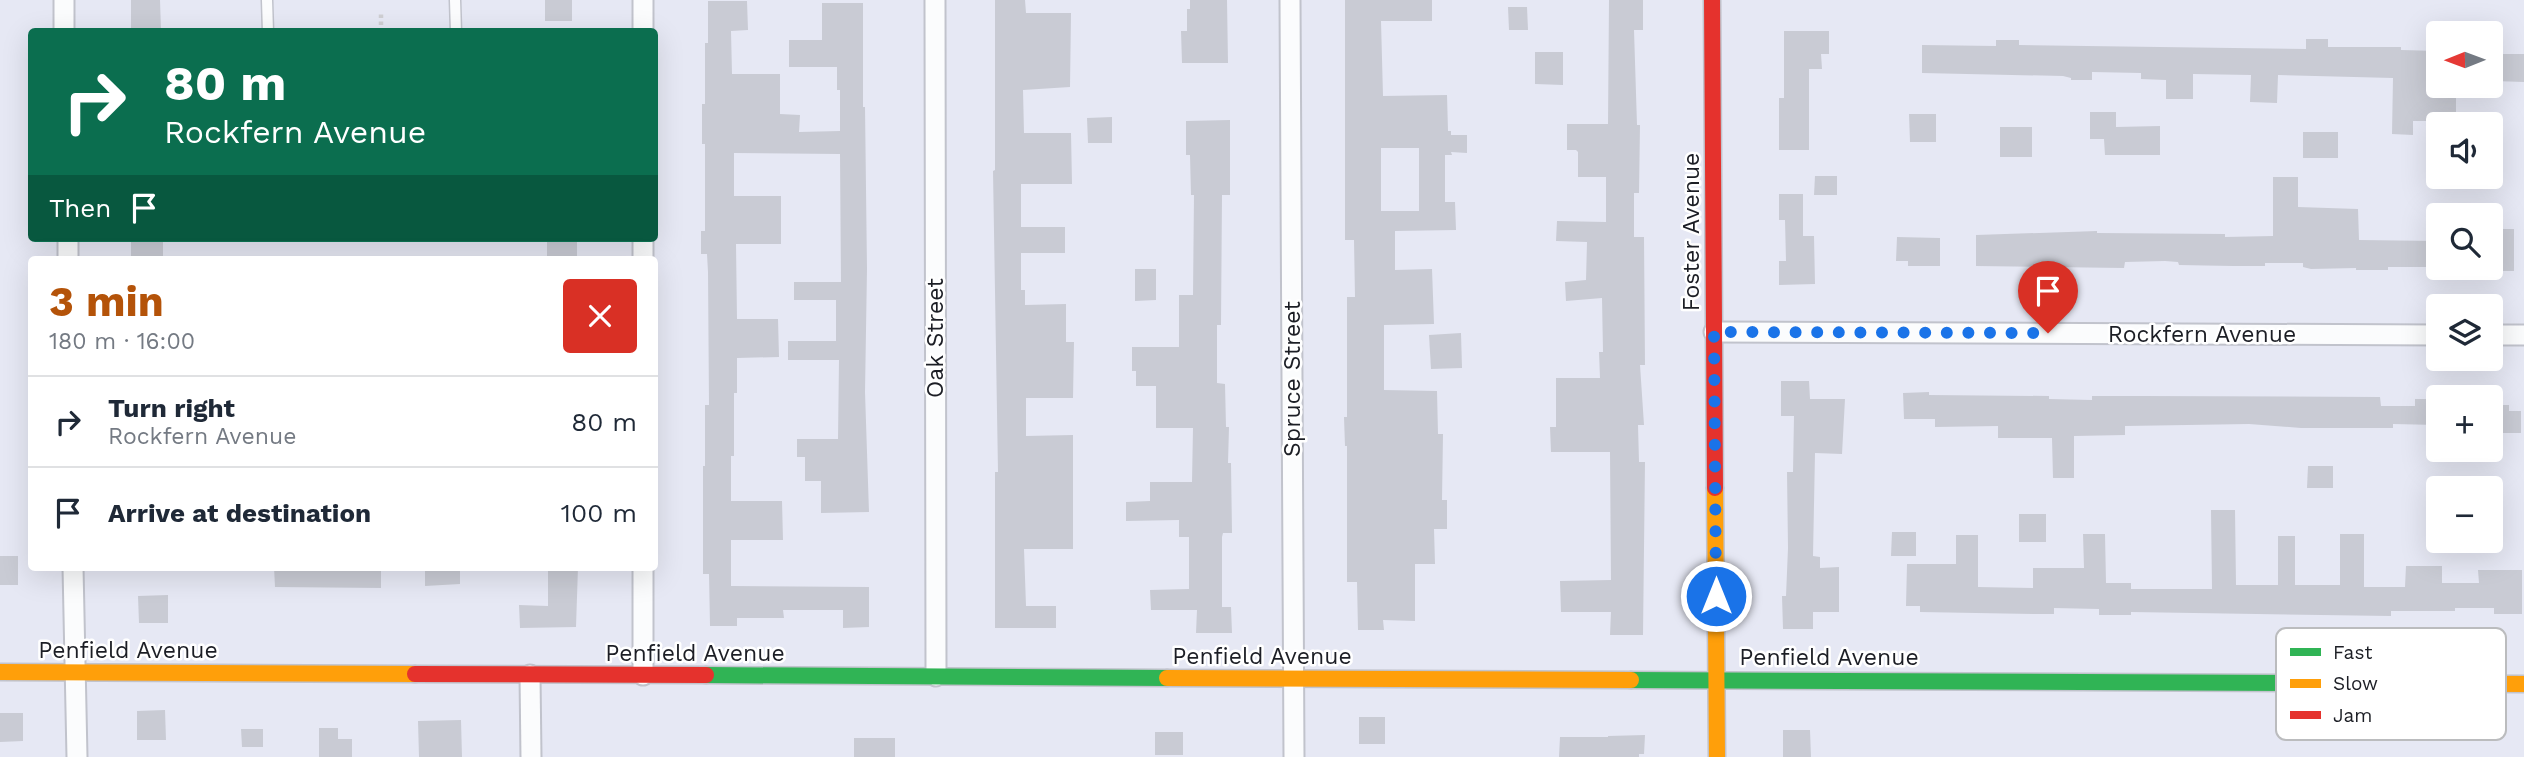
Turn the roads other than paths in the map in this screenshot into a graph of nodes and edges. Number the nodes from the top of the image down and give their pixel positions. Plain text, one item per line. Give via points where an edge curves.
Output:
1 (64, 0) edge
2 (267, 0) edge
3 (455, 0) edge
4 (643, 0) edge
5 (935, 0) edge
6 (1290, 0) edge
7 (1712, 0) edge
8 (64, 28) edge
9 (268, 28) edge
10 (456, 28) edge
11 (643, 28) edge
12 (1714, 332) junction
13 (2426, 335) edge
14 (2503, 335) edge
15 (2524, 335) edge
16 (74, 571) edge
17 (643, 571) edge
18 (0, 672) edge
19 (75, 672) junction
20 (530, 675) junction
21 (643, 675) junction
22 (936, 676) junction
23 (1716, 679) junction
24 (1294, 680) junction
25 (2276, 682) edge
26 (2506, 684) edge
27 (2524, 684) edge
28 (77, 757) edge
29 (531, 757) edge
30 (1294, 757) edge
31 (1717, 757) edge

1 - 8 street
2 - 9 lane
3 - 10 lane
4 - 11 street
5 - 22 street, Oak Street
6 - 24 street, Spruce Street
7 - 12 street, Foster Avenue
12 - 13 street, Rockfern Avenue
12 - 23 street, Foster Avenue
14 - 15 street
16 - 19 street
17 - 21 street
18 - 19 street, Penfield Avenue
19 - 20 street, Penfield Avenue
19 - 28 street
20 - 21 street, Penfield Avenue
20 - 29 street
21 - 22 street, Penfield Avenue
22 - 24 street, Penfield Avenue
23 - 24 street, Penfield Avenue
23 - 25 street, Penfield Avenue
23 - 31 street, Foster Avenue
24 - 30 street, Spruce Street
26 - 27 street, Penfield Avenue

